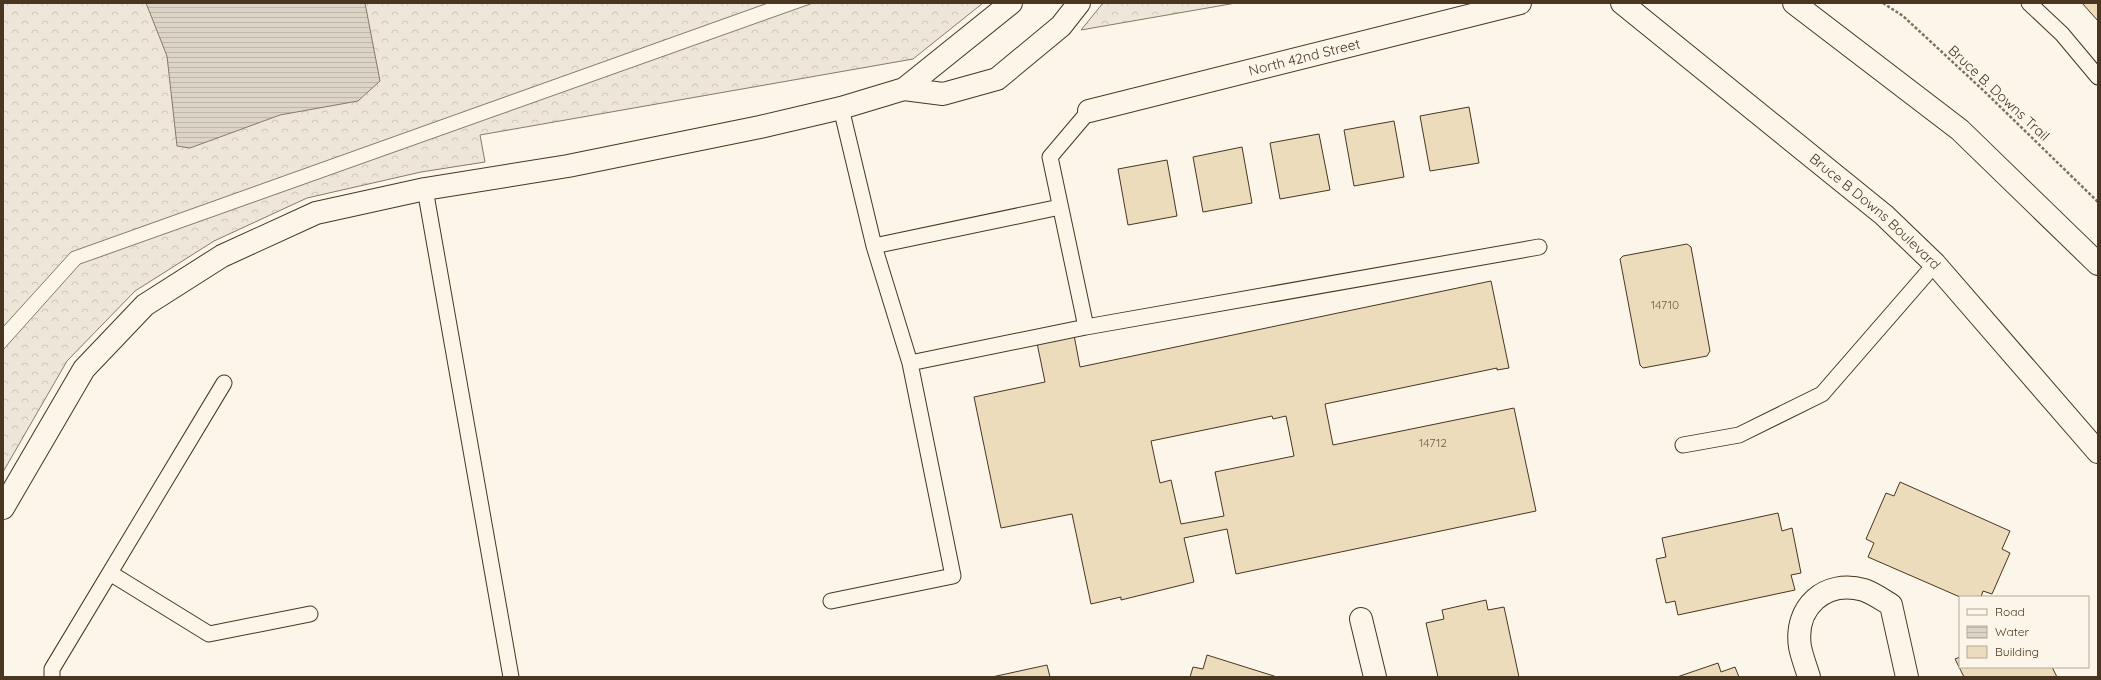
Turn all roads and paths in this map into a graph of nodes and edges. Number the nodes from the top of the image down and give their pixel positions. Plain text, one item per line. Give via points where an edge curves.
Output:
1 (1011, 3) edge
2 (1079, 3) edge
3 (1520, 3) edge
4 (1622, 3) edge
5 (1794, 3) edge
6 (1883, 3) edge
7 (2029, 3) edge
8 (2098, 77) edge
9 (904, 89) junction
10 (841, 108) junction
11 (1088, 111) joint
12 (425, 189) junction
13 (2098, 202) edge
14 (1060, 207) junction
15 (874, 246) junction
16 (1538, 247) dead end
17 (1935, 264) junction
18 (2098, 264) edge
19 (1086, 327) junction
20 (910, 363) junction
21 (224, 383) dead end
22 (1683, 445) dead end
23 (2098, 452) edge
24 (3, 508) edge
25 (110, 572) junction
26 (831, 601) dead end
27 (310, 614) dead end
28 (1361, 619) dead end
29 (52, 677) edge
30 (511, 677) edge
31 (1375, 677) edge
32 (1809, 677) edge
33 (1907, 677) edge

1 - 9 street
2 - 9 street via 1061,26 997,79 943,94
3 - 11 street, North 42nd Street
4 - 17 street, Bruce B Downs Boulevard via 1884,216
5 - 18 street via 1960,130
6 - 13 path, Bruce B. Downs Trail via 1903,16
7 - 8 lane via 2062,34
9 - 10 street
10 - 12 street via 568,166
10 - 15 lane
11 - 14 lane via 1050,158
12 - 24 street via 316,213 222,256 145,305 84,368
12 - 30 lane
14 - 15 lane
14 - 19 lane
15 - 20 lane
16 - 19 lane
17 - 22 lane via 1822,394 1739,435
17 - 23 street, Bruce B Downs Boulevard
19 - 20 lane
20 - 26 lane via 953,576
21 - 25 lane
25 - 27 lane via 209,634
25 - 29 lane via 52,669
28 - 31 street
32 - 33 street via 1800,646 1802,618 1816,598 1837,587 1865,590 1891,605

